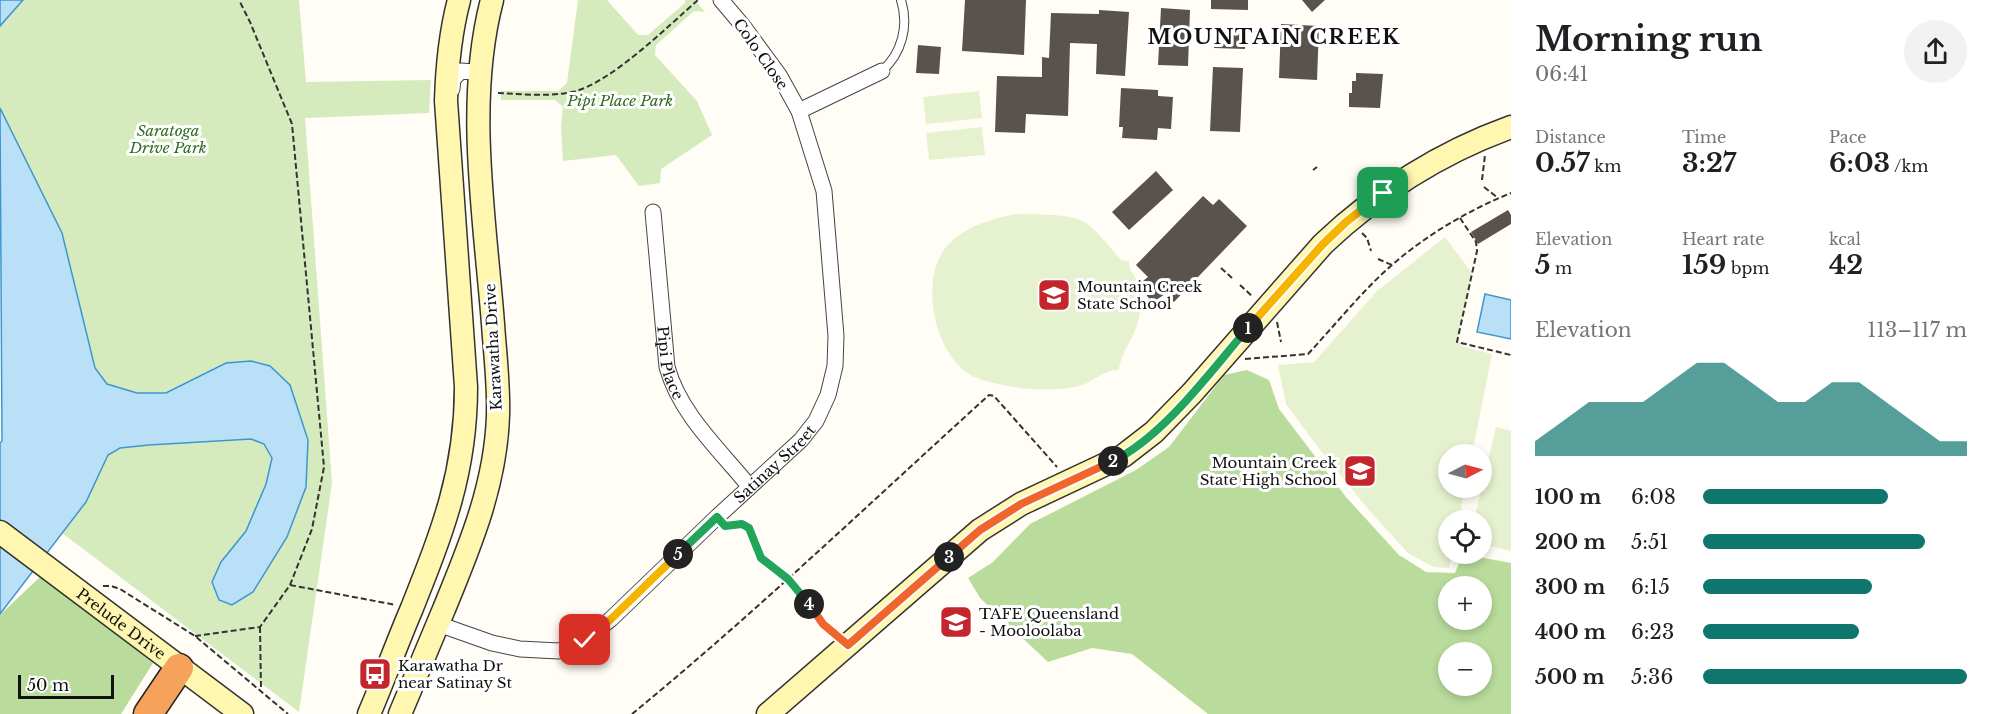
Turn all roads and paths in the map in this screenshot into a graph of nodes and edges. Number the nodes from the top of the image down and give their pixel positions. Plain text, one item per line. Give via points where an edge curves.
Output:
1 (239, 0) edge
2 (459, 0) edge
3 (492, 0) edge
4 (698, 0) edge
5 (721, 0) edge
6 (901, 0) edge
7 (882, 71) joint
8 (484, 88) junction
9 (799, 111) junction
10 (1511, 127) edge
11 (448, 139) junction
12 (1486, 153) dead end
13 (1317, 167) dead end
14 (1313, 170) dead end
15 (1482, 180) dead end
16 (1484, 187) dead end
17 (1511, 193) edge
18 (1498, 198) junction
19 (653, 212) dead end
20 (1460, 218) junction
21 (1360, 231) dead end
22 (1371, 251) dead end
23 (1378, 259) dead end
24 (1392, 265) junction
25 (1221, 268) dead end
26 (1232, 278) dead end
27 (1240, 285) dead end
28 (1253, 297) dead end
29 (1275, 320) dead end
30 (1281, 342) dead end
31 (1511, 355) edge
32 (1242, 359) dead end
33 (1060, 470) dead end
34 (749, 486) junction
35 (717, 517) junction
36 (0, 532) edge
37 (788, 579) junction
38 (290, 585) junction
39 (97, 587) dead end
40 (412, 608) junction
41 (438, 624) junction
42 (260, 627) junction
43 (195, 636) junction
44 (848, 645) junction
45 (178, 668) junction
46 (261, 691) junction
47 (148, 714) edge
48 (242, 714) edge
49 (288, 714) edge
50 (369, 714) edge
51 (400, 714) edge
52 (632, 714) edge
53 (768, 714) edge

1 - 38 path via 292,124 314,352 324,467 312,529
2 - 11 main road, Karawatha Drive via 447,63
3 - 8 main road, Karawatha Drive via 484,31
4 - 8 path via 618,69 575,92
5 - 9 street, Colo Close via 779,75
6 - 7 lane via 905,25 901,43 894,59
7 - 9 street
8 - 11 street via 470,70 461,70 453,79
8 - 41 main road, Karawatha Drive via 480,157 498,416 481,517
9 - 34 street, Satinay Street via 824,191 835,366 816,421 801,440
10 - 44 main road via 1440,157 1383,193 1323,244 1154,432 1123,456 1021,504 980,530
11 - 40 main road, Karawatha Drive via 466,422 454,494
12 - 15 path
13 - 14 path
16 - 18 path
17 - 18 path
18 - 20 path
19 - 34 street, Pipi Place via 667,367 672,384 682,405
20 - 24 path
20 - 31 path via 1477,251 1457,342
21 - 22 path via 1368,238
23 - 24 path
24 - 32 path via 1308,354
25 - 26 path
27 - 28 path
29 - 30 path
33 - 37 path via 989,395
34 - 35 street, Satinay Street
35 - 37 path via 725,526 742,524 749,528 761,558
35 - 41 street, Satinay Street via 611,619 585,640 559,651 520,650
36 - 45 main road, Prelude Drive
37 - 44 path via 823,624
37 - 52 path
38 - 40 path
38 - 42 path
39 - 43 path via 120,589
40 - 50 main road, Karawatha Drive
41 - 51 main road, Karawatha Drive
42 - 43 path
42 - 46 path
43 - 46 path
44 - 53 main road
45 - 47 highway
45 - 48 main road, Prelude Drive
46 - 49 path

